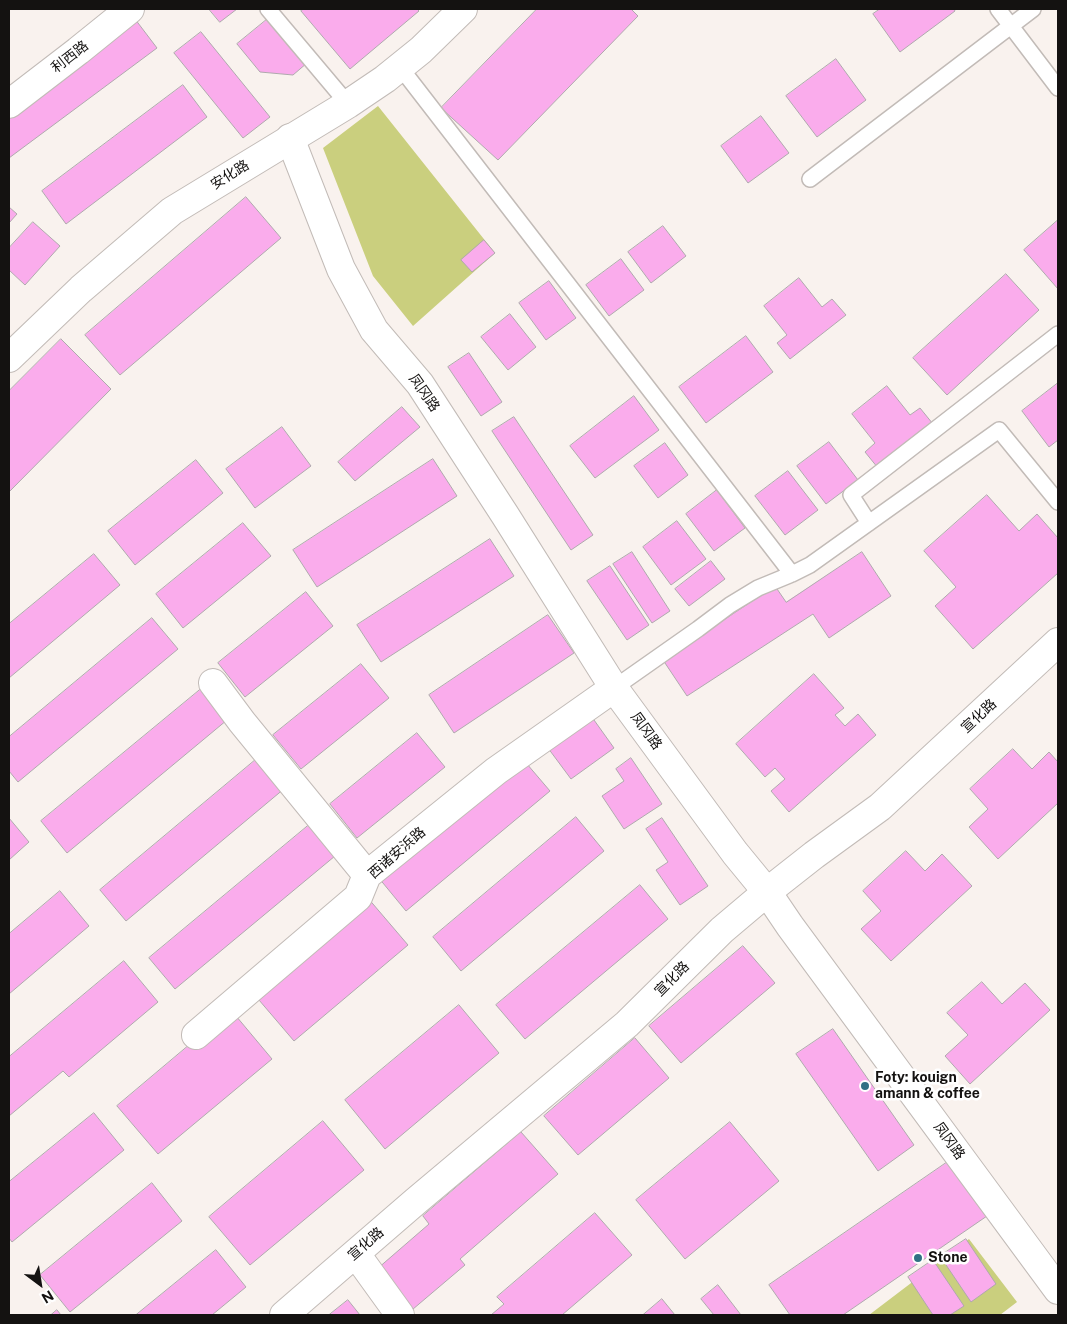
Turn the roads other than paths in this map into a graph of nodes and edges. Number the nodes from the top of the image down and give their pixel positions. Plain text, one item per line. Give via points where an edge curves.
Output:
1 (130, 9) edge
2 (268, 9) edge
3 (463, 9) edge
4 (998, 9) edge
5 (1033, 9) edge
6 (1011, 26) junction
7 (400, 68) junction
8 (1058, 88) edge
9 (9, 104) edge
10 (348, 104) junction
11 (290, 138) junction
12 (810, 179) dead end
13 (1058, 334) edge
14 (9, 358) edge
15 (1058, 502) edge
16 (869, 523) junction
17 (792, 574) junction
18 (1058, 642) edge
19 (213, 683) dead end
20 (614, 688) junction
21 (367, 875) junction
22 (766, 892) junction
23 (196, 1035) dead end
24 (356, 1254) junction
25 (1058, 1290) edge
26 (284, 1315) edge
27 (400, 1315) edge

1 - 9 street, 利西路
2 - 10 lane
3 - 7 street, 安化路
4 - 6 lane
5 - 6 lane
6 - 8 lane
6 - 12 lane
7 - 10 street, 安化路
7 - 17 lane
10 - 11 street, 安化路
11 - 14 street, 安化路 via 172,211 81,289
11 - 20 street, 凤冈路 via 341,268 374,330 420,384
13 - 16 lane via 851,495
15 - 16 lane via 999,430
16 - 17 lane via 810,566
17 - 20 lane via 730,604
18 - 22 street, 宣化路 via 880,807
19 - 21 street
20 - 21 street, 西诸安浜路 via 496,771
20 - 22 street, 凤冈路
21 - 23 street, 西诸安浜路 via 358,897
22 - 24 street, 宣化路 via 722,930 627,1024
22 - 25 street, 凤冈路
24 - 26 street, 宣化路
24 - 27 street

